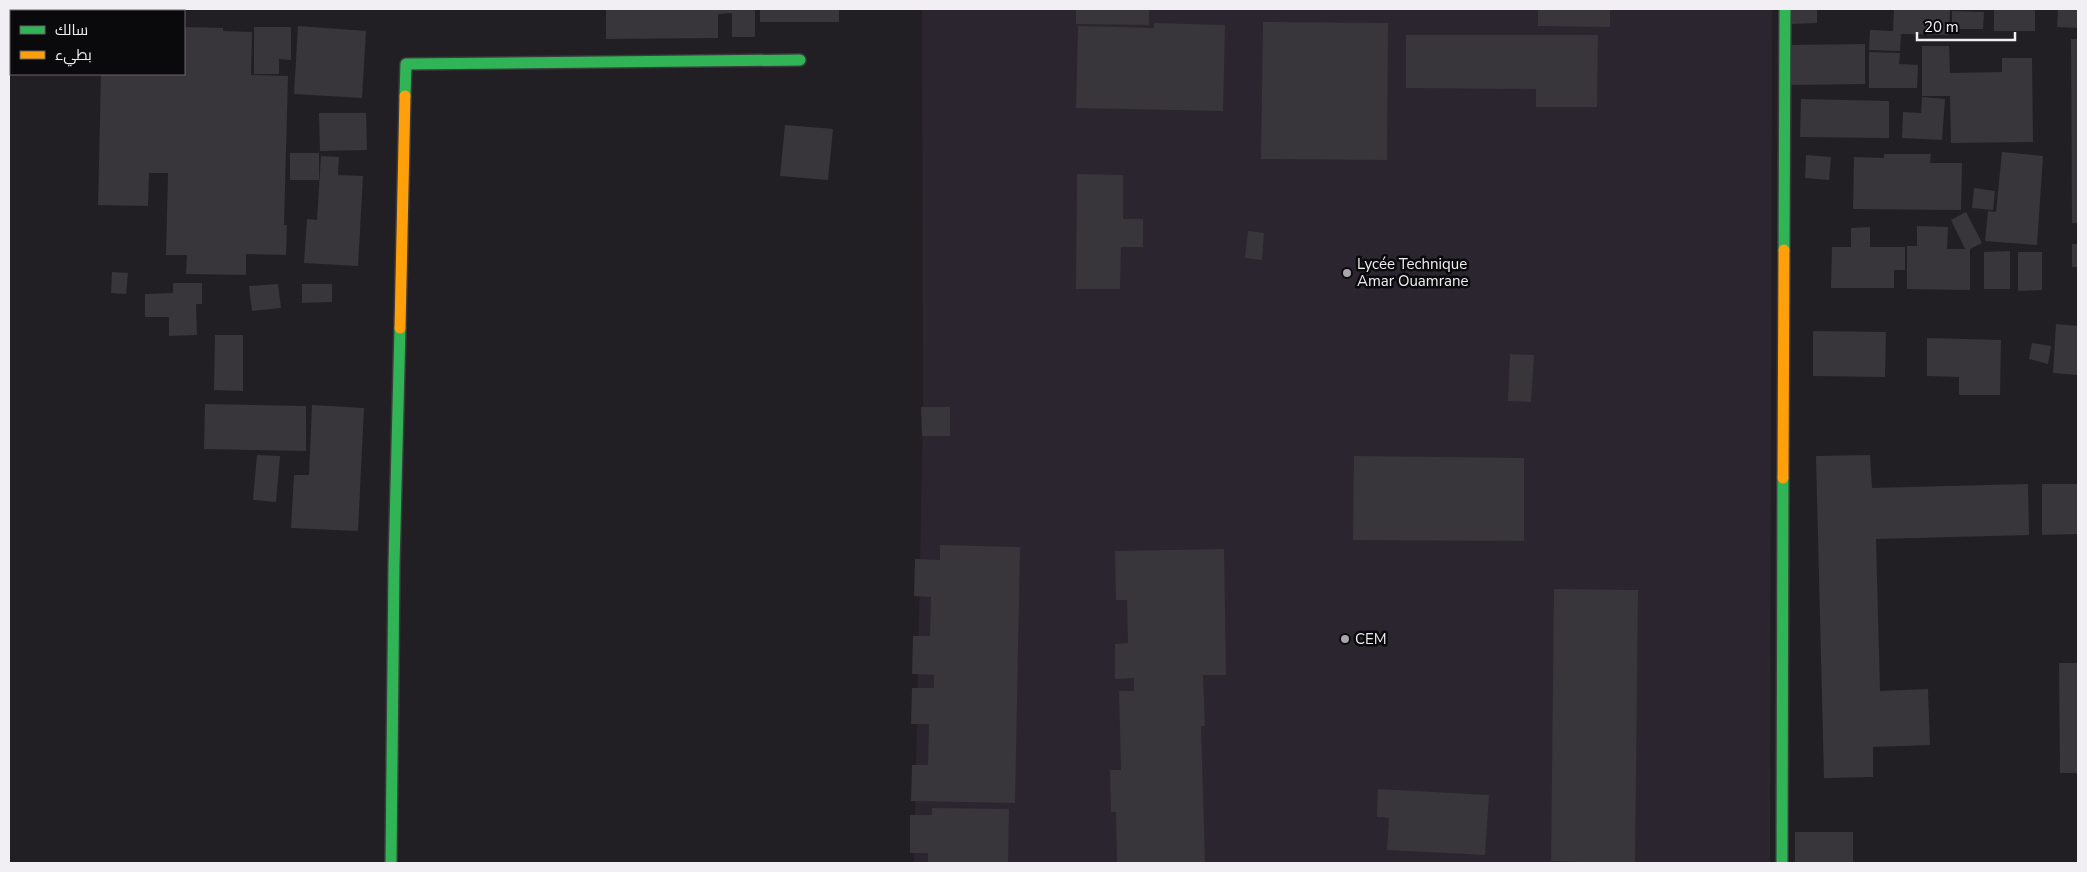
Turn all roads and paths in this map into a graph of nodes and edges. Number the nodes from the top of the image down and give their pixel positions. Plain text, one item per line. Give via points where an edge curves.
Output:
1 (1785, 9) edge
2 (800, 60) dead end
3 (392, 863) edge
4 (1782, 863) edge

1 - 4 street
2 - 3 street via 406,64 394,566

